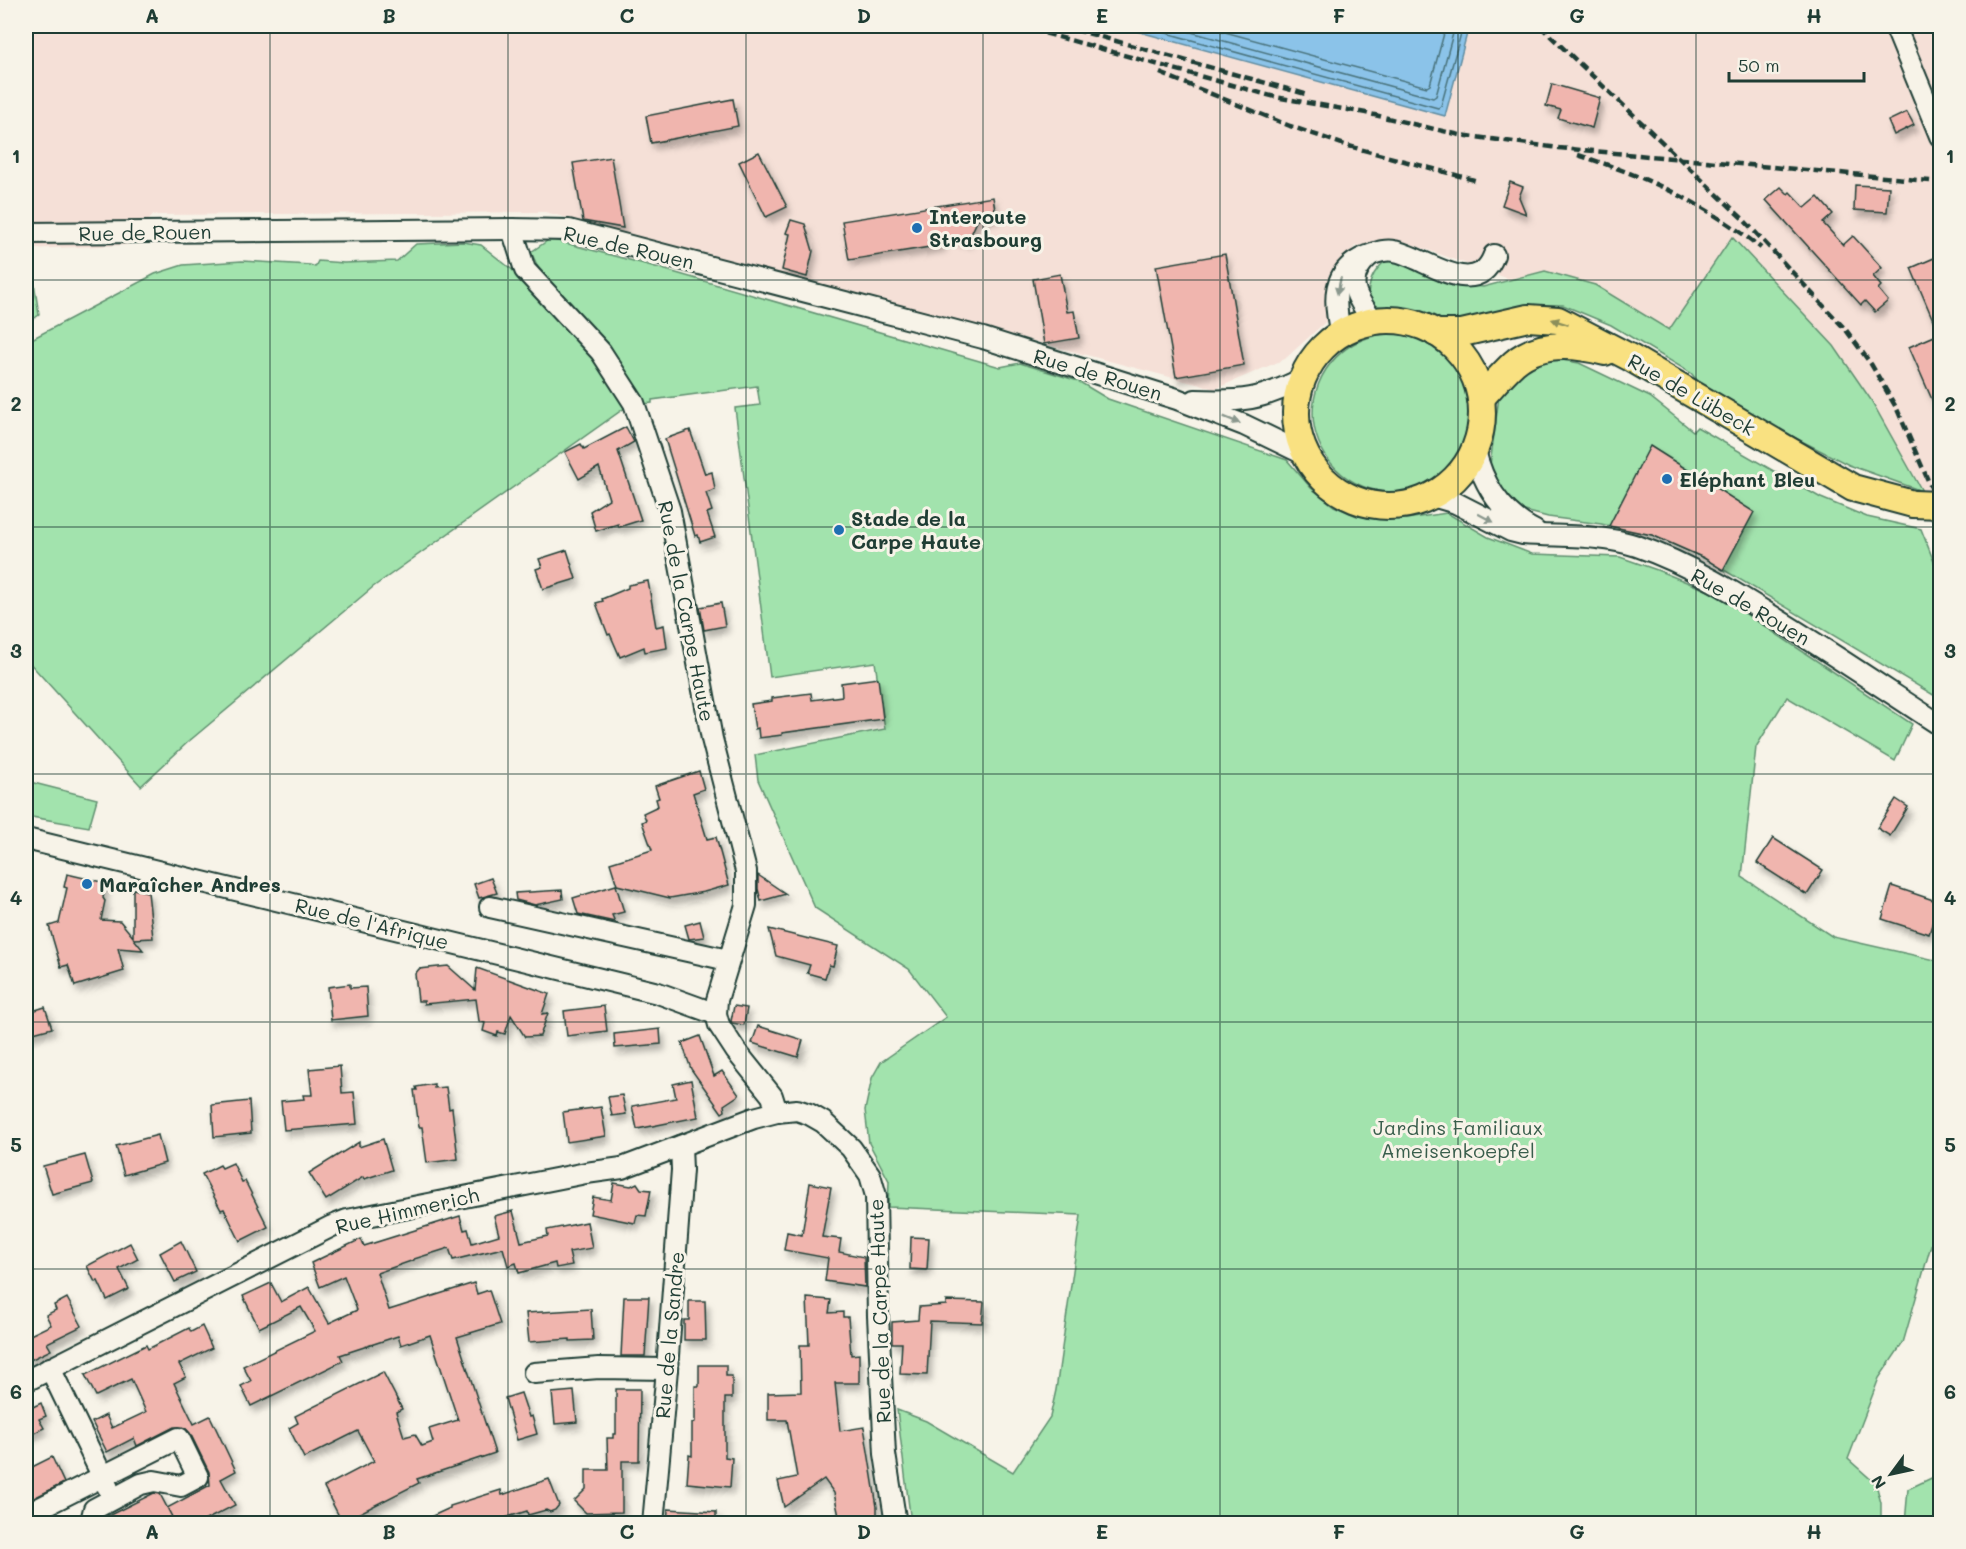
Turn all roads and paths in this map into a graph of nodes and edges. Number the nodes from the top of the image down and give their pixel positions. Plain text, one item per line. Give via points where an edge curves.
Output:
1 (1895, 26) edge
2 (1941, 136) edge
3 (512, 229) junction
4 (26, 233) edge
5 (1370, 255) junction
6 (1494, 255) dead end
7 (1374, 321) junction
8 (1436, 333) junction
9 (1341, 334) junction
10 (1631, 358) junction
11 (1302, 379) junction
12 (1481, 398) junction
13 (1177, 399) junction
14 (1475, 450) junction
15 (1306, 455) junction
16 (1432, 496) junction
17 (1941, 505) edge
18 (1543, 535) junction
19 (1941, 725) edge
20 (26, 839) edge
21 (490, 907) dead end
22 (728, 960) junction
23 (716, 1014) junction
24 (777, 1112) junction
25 (681, 1146) junction
26 (50, 1368) junction
27 (667, 1369) junction
28 (534, 1373) dead end
29 (26, 1381) edge
30 (102, 1476) junction
31 (113, 1499) junction
32 (26, 1515) edge
33 (92, 1524) edge
34 (653, 1524) edge
35 (896, 1524) edge

1 - 2 street
3 - 4 street, Rue de Rouen
3 - 13 street, Rue de Rouen via 569,230 983,338
3 - 22 street, Rue de la Carpe Haute via 525,270 601,352 634,403 670,511 712,739 746,871 746,904
5 - 6 street via 1392,250 1451,275 1464,276 1482,272
5 - 7 street via 1358,268 1355,293
5 -> 9 street via 1342,273 1336,300
7 - 8 main road via 1411,322
7 - 9 main road
10 -> 8 main road, Rue de Lübeck via 1558,320 1527,318 1462,333
8 - 12 main road via 1464,358 1475,376
9 - 11 main road via 1322,348
10 - 12 main road via 1591,348 1547,347 1515,363
10 - 17 main road, Rue de Lübeck, bridge via 1853,488 1913,504
11 - 13 street, Rue de Rouen via 1276,393 1245,400
11 - 15 main road via 1297,420
12 - 14 main road via 1481,430
13 -> 15 street, Rue de Rouen
14 - 16 main road via 1455,480
14 - 18 street, Rue de Rouen via 1486,484 1498,501 1526,526
15 - 16 main road via 1326,482 1363,502 1399,506
16 -> 18 street, Rue de Rouen via 1510,531
18 - 19 street, Rue de Rouen via 1605,539 1636,546 1675,562 1764,611
20 - 23 street, Rue de l'Afrique via 658,993
21 - 22 street
22 - 23 street, Rue de la Carpe Haute
23 - 24 street via 736,1051 772,1095
24 - 25 street, Rue Himmerich
24 - 35 street, Rue de la Carpe Haute via 797,1110 823,1122 851,1148 874,1185 885,1454
25 - 26 street, Rue Himmerich via 622,1168 347,1220
25 - 27 street, Rue de la Sandre
26 - 29 street, Rue Himmerich
26 - 30 street
27 - 28 street via 599,1368
27 - 34 street, Rue de la Sandre
30 - 31 street
30 - 31 street via 179,1438 198,1477 181,1486 154,1481 141,1484
30 - 32 street
31 - 33 street via 94,1509

